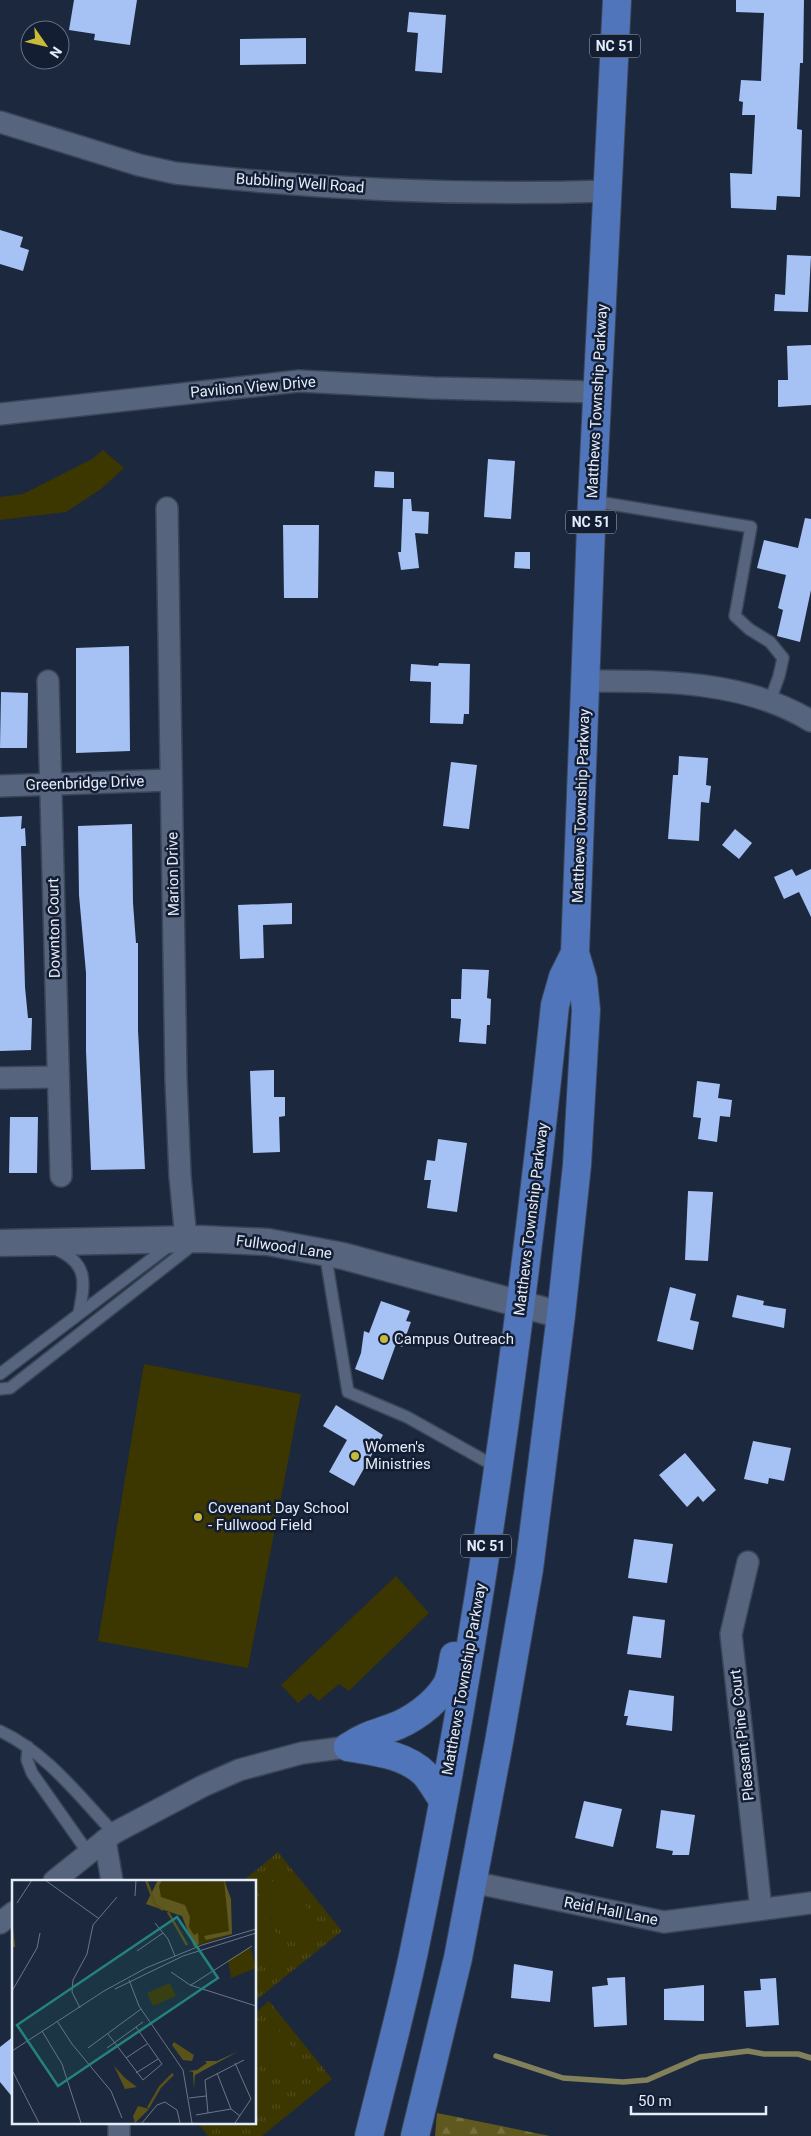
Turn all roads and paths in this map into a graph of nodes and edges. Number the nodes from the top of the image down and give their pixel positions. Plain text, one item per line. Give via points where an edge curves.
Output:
1 (617, 0) edge
2 (0, 122) edge
3 (607, 190) junction
4 (597, 392) junction
5 (0, 414) edge
6 (592, 501) junction
7 (167, 508) dead end
8 (48, 681) dead end
9 (586, 681) junction
10 (770, 701) junction
11 (811, 721) edge
12 (171, 780) junction
13 (50, 785) junction
14 (0, 786) edge
15 (575, 953) junction
16 (57, 1077) junction
17 (0, 1078) edge
18 (61, 1176) dead end
19 (188, 1239) junction
20 (38, 1242) junction
21 (0, 1243) edge
22 (325, 1252) junction
23 (522, 1304) junction
24 (79, 1313) junction
25 (561, 1315) junction
26 (0, 1374) edge
27 (0, 1389) edge
28 (498, 1468) junction
29 (748, 1562) dead end
30 (483, 1567) junction
31 (0, 1731) edge
32 (28, 1747) junction
33 (348, 1747) junction
34 (443, 1800) junction
35 (102, 1842) junction
36 (55, 1880) edge
37 (112, 1880) edge
38 (472, 1882) junction
39 (811, 1903) edge
40 (761, 1910) junction
41 (12, 1914) edge
42 (0, 1923) edge
43 (369, 2136) edge
44 (415, 2136) edge

1 - 3 main road, Matthews Township Parkway / NC 51
2 - 3 street, Bubbling Well Road via 139,165 184,174 521,194
3 - 4 main road, Matthews Township Parkway / NC 51
4 - 5 street, Pavilion View Drive via 299,381
4 - 6 main road, Matthews Township Parkway / NC 51
6 - 9 main road, Matthews Township Parkway / NC 51
6 - 10 lane via 751,527 735,616 770,642 783,658
7 - 12 street, Marion Drive
8 - 13 street, Downton Court
9 - 10 street via 698,684
9 - 15 main road, Matthews Township Parkway / NC 51
10 - 11 street
12 - 13 street, Greenbridge Drive
12 - 19 street, Marion Drive via 176,1080 180,1176
13 - 14 street, Greenbridge Drive
13 - 16 street, Downton Court
15 - 23 main road, Matthews Township Parkway / NC 51 via 563,977 555,1005
15 - 25 main road, Matthews Township Parkway / NC 51 via 583,980 586,1010 577,1164
16 - 17 street
16 - 18 street, Downton Court
19 - 20 street, Fullwood Lane
19 - 22 street, Fullwood Lane via 268,1242
19 - 24 lane
19 - 27 lane via 10,1388
20 - 21 street, Fullwood Lane
20 - 24 lane via 60,1251 81,1268 84,1290
22 - 23 street, Fullwood Lane
22 - 28 lane via 348,1392 407,1417
23 - 25 street, Fullwood Lane
23 - 28 main road, Matthews Township Parkway / NC 51
24 - 26 lane
25 - 38 main road, Matthews Township Parkway / NC 51 via 529,1569
28 - 30 main road, Matthews Township Parkway / NC 51
29 - 40 street, Pleasant Pine Court via 731,1634
30 - 33 main road via 468,1586 452,1671 446,1686 430,1705 411,1719 365,1735
30 - 34 main road, Matthews Township Parkway / NC 51
31 - 32 lane
32 - 35 lane via 59,1773
32 - 35 lane via 27,1760 32,1773
33 - 34 main road via 389,1754 406,1761 424,1774
33 - 35 street via 302,1753 239,1770 168,1803
34 - 43 main road, Matthews Township Parkway / NC 51 via 413,1954
35 - 36 street
35 - 37 street
38 - 40 street, Reid Hall Lane via 664,1922
38 - 44 main road, Matthews Township Parkway / NC 51 via 458,1958
39 - 40 street, Reid Hall Lane
41 - 42 street

